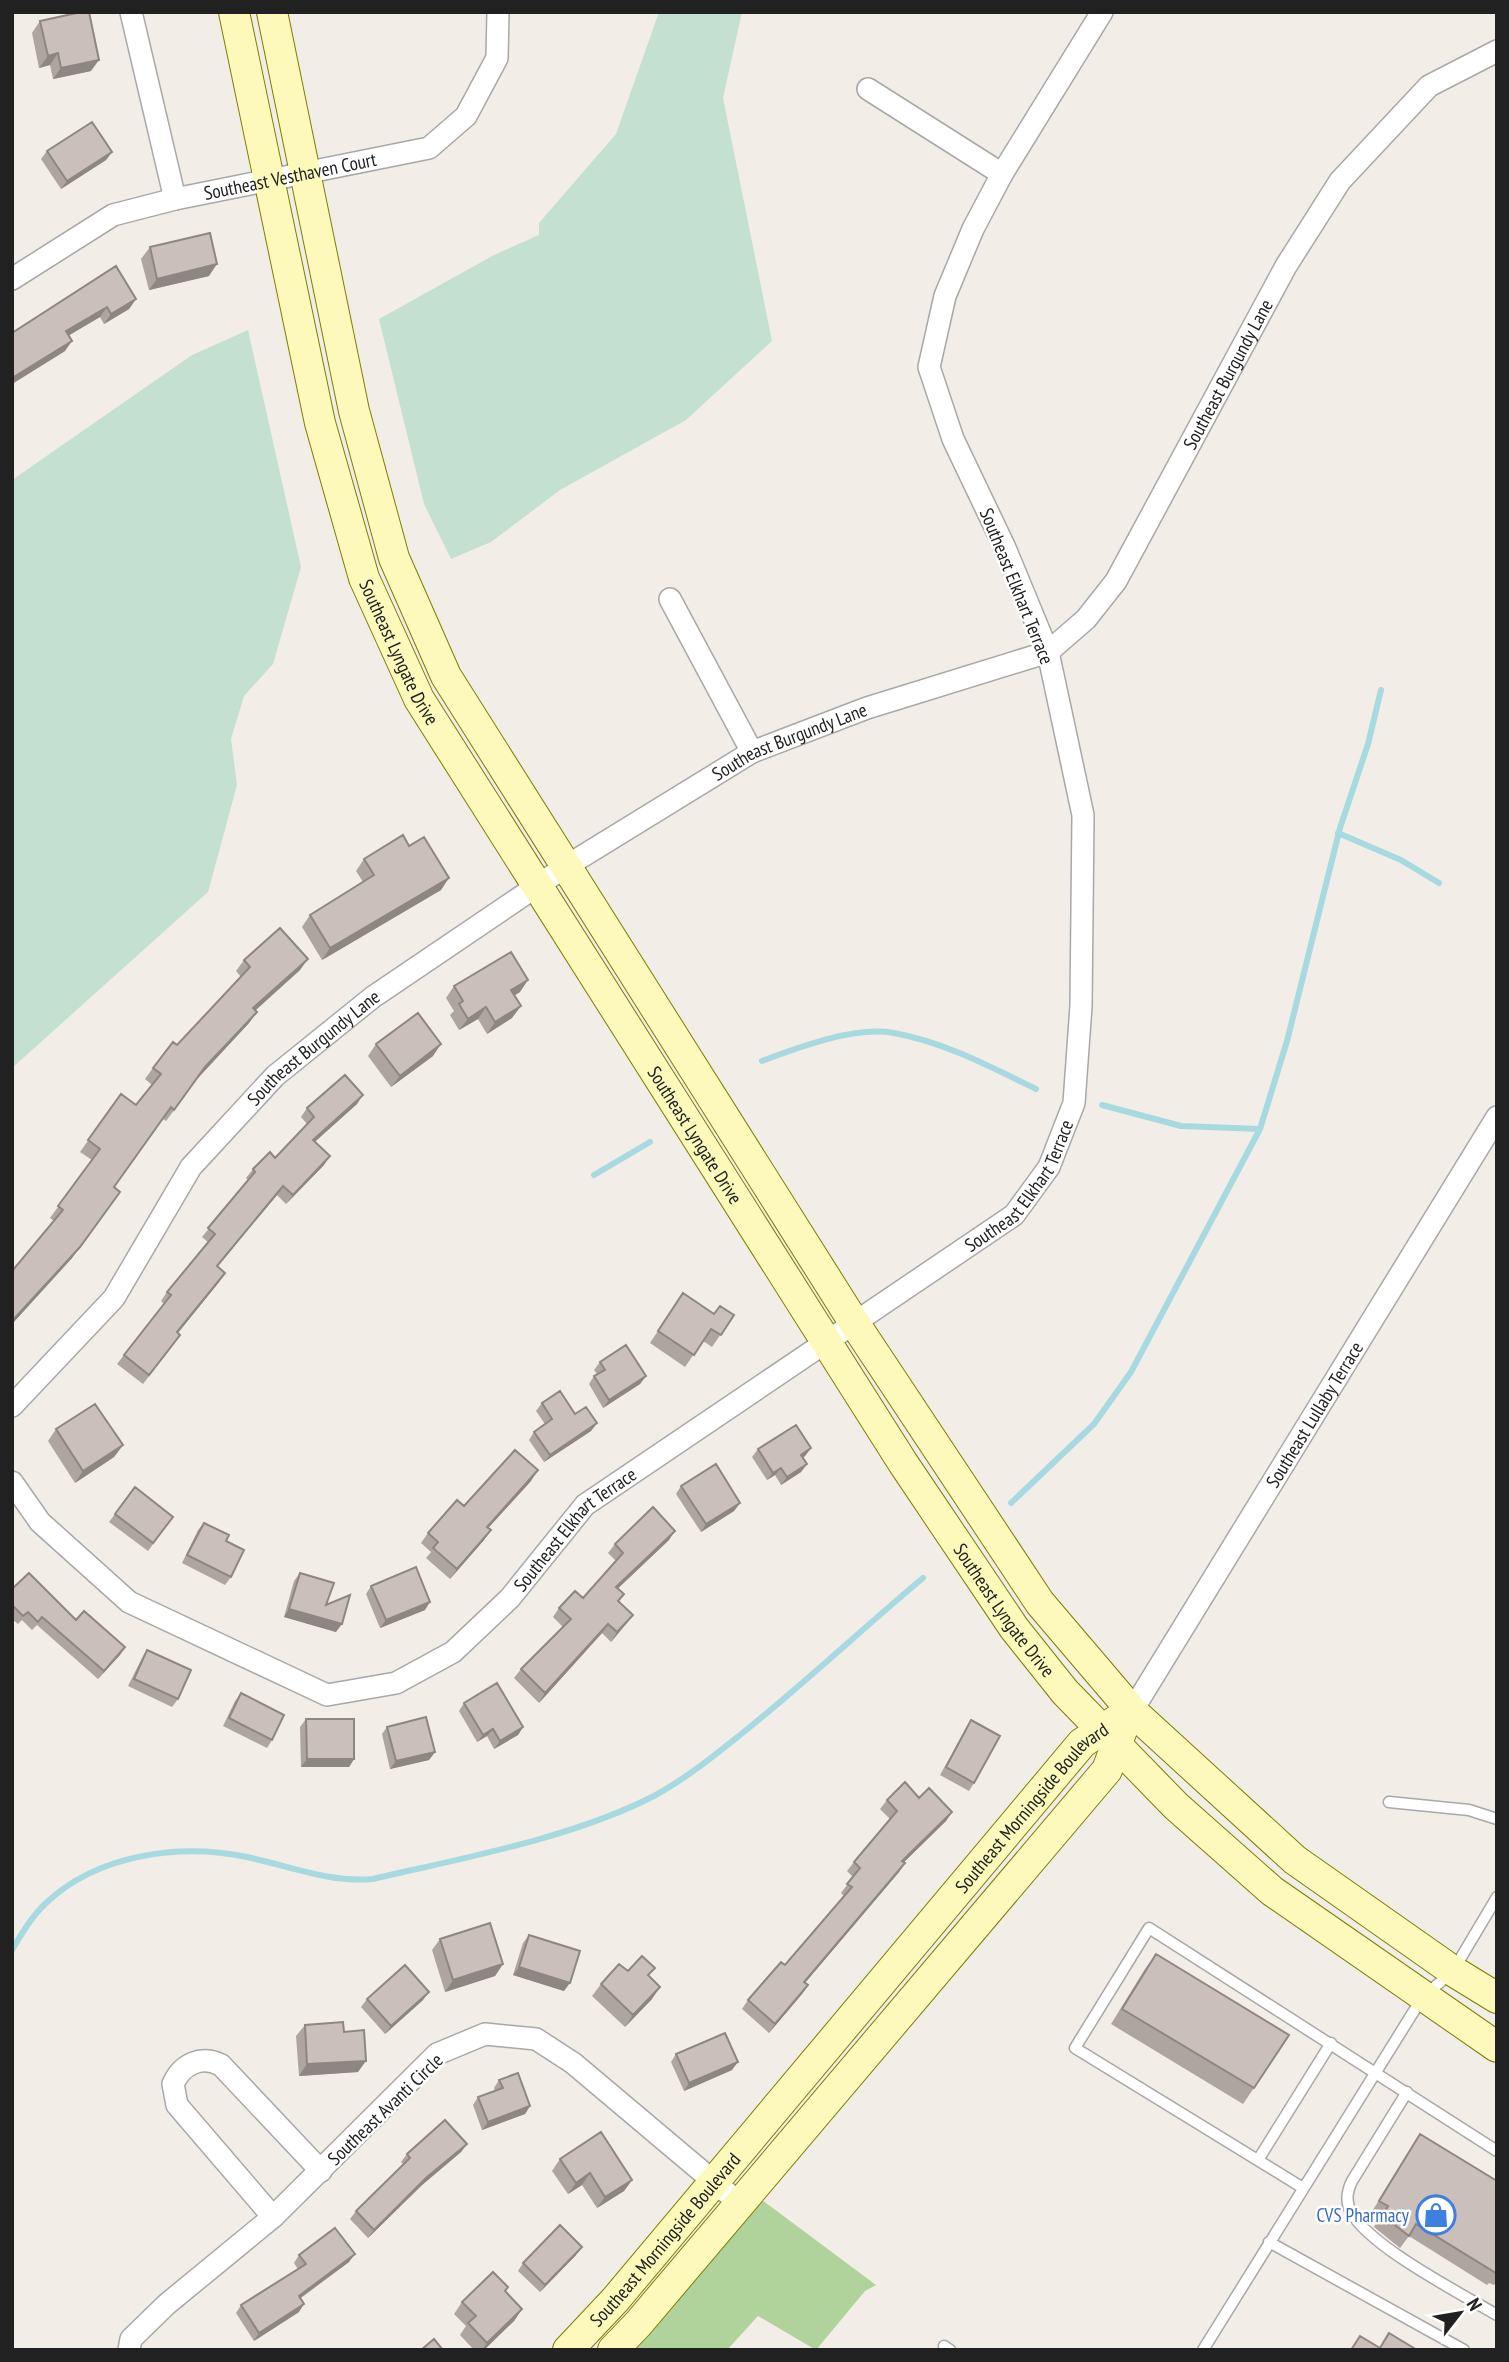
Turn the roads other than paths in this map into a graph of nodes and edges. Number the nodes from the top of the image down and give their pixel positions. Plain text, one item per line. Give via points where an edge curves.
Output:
1 (131, 12) edge
2 (234, 12) edge
3 (272, 12) edge
4 (498, 12) edge
5 (1102, 12) edge
6 (1497, 51) edge
7 (868, 89) dead end
8 (306, 174) junction
9 (1002, 174) junction
10 (268, 180) junction
11 (175, 199) junction
12 (12, 279) edge
13 (670, 599) dead end
14 (1048, 652) junction
15 (752, 752) junction
16 (565, 867) junction
17 (536, 887) junction
18 (1497, 1117) edge
19 (855, 1324) junction
20 (825, 1342) junction
21 (12, 1406) edge
22 (12, 1482) edge
23 (1132, 1711) junction
24 (1108, 1736) junction
25 (1389, 1802) dead end
26 (1497, 1819) edge
27 (1497, 1897) edge
28 (906, 1952) junction
29 (1452, 1971) junction
30 (932, 1975) junction
31 (1422, 1998) junction
32 (1497, 1998) edge
33 (1331, 2043) junction
34 (1497, 2047) edge
35 (1376, 2071) junction
36 (1408, 2092) junction
37 (1497, 2151) edge
38 (1258, 2160) junction
39 (321, 2171) junction
40 (715, 2180) junction
41 (1303, 2188) junction
42 (738, 2202) junction
43 (273, 2217) junction
44 (1269, 2242) junction
45 (1497, 2315) edge
46 (130, 2350) edge
47 (568, 2350) edge
48 (613, 2350) edge
49 (1203, 2350) edge
50 (1464, 2350) edge

1 - 11 street
2 - 10 street, Southeast Lyngate Drive
3 - 8 street, Southeast Lyngate Drive
4 - 8 street, Southeast Vesthaven Court via 497,58 466,116 429,148
5 - 9 street, Southeast Elkhart Terrace
6 - 14 street, Southeast Burgundy Lane via 1429,86 1340,181 1286,266 1116,582 1086,619
7 - 9 street
8 - 10 street, Southeast Vesthaven Court
8 - 16 street, Southeast Lyngate Drive via 354,411 394,558 446,676
9 - 14 street, Southeast Elkhart Terrace via 945,296 929,367 953,439
10 - 11 street, Southeast Vesthaven Court
10 - 17 street, Southeast Lyngate Drive via 320,423 364,578 419,699
11 - 12 street, Southeast Vesthaven Court via 113,215
13 - 15 street
14 - 15 street, Southeast Burgundy Lane via 867,708
14 - 19 street, Southeast Elkhart Terrace via 1083,815 1081,1006 1074,1102 1049,1167 1014,1215
15 - 16 street, Southeast Burgundy Lane
16 - 17 street, Southeast Burgundy Lane
16 - 19 street, Southeast Lyngate Drive
17 - 20 street, Southeast Lyngate Drive
17 - 21 street, Southeast Burgundy Lane via 373,997 275,1076 191,1167 114,1298
18 - 23 street, Southeast Lullaby Terrace
19 - 20 street, Southeast Elkhart Terrace
19 - 23 street, Southeast Lyngate Drive via 1040,1603
20 - 22 street, Southeast Elkhart Terrace via 585,1505 510,1598 453,1652 396,1683 327,1695 129,1602 40,1522
20 - 24 street, Southeast Lyngate Drive via 1014,1628 1065,1692
23 - 24 street, Southeast Morningside Boulevard
23 - 29 street, Southeast Lyngate Drive via 1295,1860
24 - 28 street, Southeast Morningside Boulevard via 1082,1743
24 - 30 street, Southeast Morningside Boulevard via 1107,1770
24 - 31 street, Southeast Lyngate Drive via 1176,1806 1272,1891
25 - 26 lane via 1469,1810
27 - 29 lane
28 - 30 street
28 - 40 street, Southeast Morningside Boulevard
29 - 31 lane
29 - 32 street, Southeast Lyngate Drive
30 - 42 street, Southeast Morningside Boulevard
31 - 34 street, Southeast Lyngate Drive
31 - 35 lane
33 - 35 lane
33 - 38 lane
33 - 38 lane via 1149,1928 1076,2048
35 - 36 lane
35 - 41 lane
36 - 37 lane
36 - 45 lane via 1352,2180 1348,2191 1351,2211 1368,2232
38 - 41 lane
39 - 40 street, Southeast Avanti Circle via 437,2054 485,2034 536,2039
39 - 43 street, Southeast Avanti Circle
39 - 43 street via 221,2065 209,2059 184,2068 173,2084 177,2105
40 - 42 street, Southeast Avanti Circle
40 - 47 street, Southeast Morningside Boulevard
41 - 44 lane
42 - 48 street, Southeast Morningside Boulevard
43 - 46 street, Southeast Avanti Circle via 167,2304 131,2339
44 - 49 lane
44 - 50 lane

